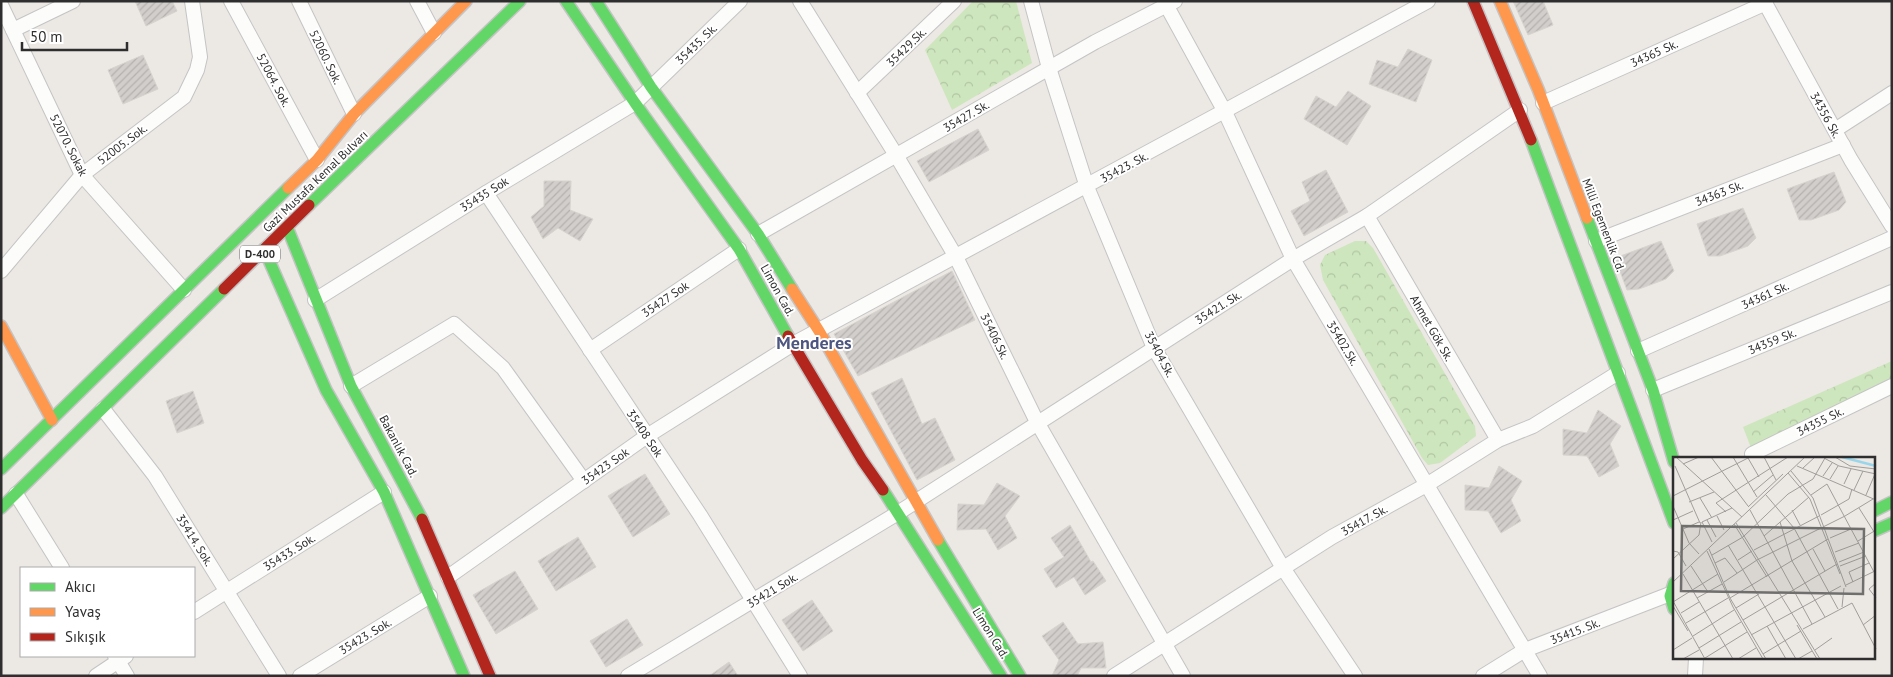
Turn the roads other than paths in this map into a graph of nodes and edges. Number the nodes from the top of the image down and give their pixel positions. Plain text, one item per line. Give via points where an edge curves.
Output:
1 (73, 1) edge
2 (192, 1) edge
3 (231, 1) edge
4 (299, 1) edge
5 (417, 1) edge
6 (466, 1) edge
7 (520, 1) edge
8 (566, 1) edge
9 (596, 1) edge
10 (740, 1) edge
11 (800, 1) edge
12 (954, 1) edge
13 (1032, 1) edge
14 (1428, 1) edge
15 (1473, 1) edge
16 (1500, 1) edge
17 (1765, 2) edge
18 (1169, 3) edge
19 (1, 6) edge
20 (13, 30) junction
21 (434, 33) junction
22 (1049, 68) junction
23 (651, 87) junction
24 (857, 93) junction
25 (1892, 93) edge
26 (635, 103) junction
27 (1543, 103) junction
28 (1520, 110) junction
29 (1225, 112) junction
30 (354, 114) junction
31 (1835, 130) junction
32 (1843, 145) junction
33 (896, 156) junction
34 (317, 160) junction
35 (82, 174) junction
36 (1087, 187) junction
37 (486, 192) junction
38 (1367, 216) junction
39 (1892, 226) edge
40 (287, 227) junction
41 (758, 234) junction
42 (1892, 238) edge
43 (1596, 241) junction
44 (264, 249) junction
45 (739, 249) junction
46 (956, 257) junction
47 (1293, 259) junction
48 (1, 272) edge
49 (184, 290) junction
50 (1892, 292) edge
51 (315, 300) junction
52 (1, 326) edge
53 (819, 331) junction
54 (793, 344) junction
55 (1154, 348) junction
56 (590, 350) junction
57 (1638, 351) junction
58 (1618, 373) junction
59 (351, 386) junction
60 (1892, 386) edge
61 (1653, 390) junction
62 (103, 409) junction
63 (52, 420) junction
64 (1037, 422) junction
65 (647, 436) junction
66 (1498, 440) junction
67 (1754, 457) edge
68 (1673, 459) edge
69 (1, 469) edge
70 (584, 481) junction
71 (1428, 484) junction
72 (384, 492) junction
73 (16, 494) junction
74 (915, 502) junction
75 (1892, 502) edge
76 (1, 508) edge
77 (1876, 510) edge
78 (898, 513) junction
79 (1673, 521) edge
80 (1892, 523) edge
81 (1876, 530) edge
82 (61, 567) edge
83 (1284, 568) junction
84 (448, 577) junction
85 (1672, 588) edge
86 (227, 591) junction
87 (430, 596) junction
88 (754, 602) junction
89 (1673, 607) edge
90 (195, 611) edge
91 (1164, 645) junction
92 (1525, 650) junction
93 (120, 658) edge
94 (1696, 660) edge
95 (96, 676) edge
96 (127, 676) edge
97 (279, 676) edge
98 (300, 676) edge
99 (464, 676) edge
100 (490, 676) edge
101 (628, 676) edge
102 (800, 676) edge
103 (1001, 676) edge
104 (1020, 676) edge
105 (1114, 676) edge
106 (1182, 676) edge
107 (1355, 676) edge
108 (1483, 676) edge
109 (1540, 676) edge
110 (1695, 676) edge

1 - 20 street
2 - 35 street, 52005. Sok. via 200,57 184,97
3 - 34 street, 52064. Sok.
4 - 30 street, 52060. Sok.
5 - 21 street
6 - 21 main road, Gazi Mustafa Kemal Bulvarı / D-400
7 - 40 main road, Gazi Mustafa Kemal Bulvarı / D-400
8 - 26 main road, Limon Cad.
9 - 23 main road, Limon Cad.
10 - 23 street, 35435. Sk.
11 - 24 street, 35406.Sk.
12 - 24 street, 35429.Sk.
13 - 22 street, 35404.Sk.
14 - 29 street, 35423. Sk.
15 - 28 main road
16 - 27 main road, Milli Egemenlik Cd.
17 - 27 street, 34365 Sk.
17 - 31 street, 34356 Sk.
18 - 22 street, 35427. Sk.
18 - 29 street, 35402.Sk.
19 - 20 street, 52070. Sokak
20 - 35 street, 52070. Sokak
21 - 30 main road, Gazi Mustafa Kemal Bulvarı / D-400
22 - 33 street, 35427. Sk.
22 - 36 street, 35404.Sk.
23 - 26 street, 35435 Sok
23 - 41 main road, Limon Cad.
24 - 33 street, 35406.Sk.
25 - 31 street
26 - 37 street, 35435 Sok
26 - 45 main road, Limon Cad.
27 - 43 main road, Milli Egemenlik Cd.
28 - 38 street, 35421. Sk.
28 - 58 main road
29 - 36 street, 35423. Sk.
29 - 47 street, 35402.Sk.
30 - 34 main road, Gazi Mustafa Kemal Bulvarı / D-400
31 - 32 street, 34356 Sk.
32 - 39 street, 34356 Sk.
32 - 43 street, 34363 Sk.
33 - 41 street, 35427. Sk.
33 - 46 street, 35406.Sk.
34 - 49 main road, Gazi Mustafa Kemal Bulvarı / D-400
35 - 48 street, 52005. Sok.
35 - 49 street, 52070. Sokak
36 - 46 street, 35423. Sk.
36 - 55 street, 35404.Sk.
37 - 51 street, 35435 Sok
37 - 56 street, 35408 Sok
38 - 47 street, 35421. Sk.
38 - 66 street, Ahmet Gök Sk.
40 - 44 main road, Gazi Mustafa Kemal Bulvarı / D-400
40 - 51 main road, Bakanlık Cad.
41 - 53 main road, Limon Cad.
42 - 57 street, 34361 Sk.
43 - 57 main road, Milli Egemenlik Cd.
44 - 62 main road, Gazi Mustafa Kemal Bulvarı / D-400
44 - 72 main road via 326,390
45 - 54 main road, Limon Cad.
45 - 56 street, 35427 Sok
46 - 53 street, 35423. Sk.
46 - 64 street, 35406.Sk.
47 - 55 street, 35421. Sk.
47 - 71 street, 35402.Sk.
49 - 63 main road, Gazi Mustafa Kemal Bulvarı / D-400
50 - 61 street, 34359 Sk.
51 - 59 main road, Bakanlık Cad.
52 - 63 main road
53 - 54 street, 35423 Sok
53 - 74 main road, Limon Cad.
54 - 65 street, 35423 Sok
54 - 78 main road, Limon Cad. via 862,460
55 - 64 street, 35421. Sk.
55 - 83 street, 35404.Sk.
56 - 65 street, 35408 Sok
57 - 61 main road, Milli Egemenlik Cd.
58 - 66 street, 35417. Sk. via 1533,426
58 - 79 main road
59 - 70 street via 454,324 503,368
59 - 84 main road, Bakanlık Cad. via 425,525
60 - 67 street, 34355 Sk. via 1752,454
61 - 68 main road, Milli Egemenlik Cd.
62 - 73 main road, Gazi Mustafa Kemal Bulvarı / D-400
62 - 86 street, 35414. Sok. via 155,476
63 - 69 main road, Gazi Mustafa Kemal Bulvarı / D-400
64 - 74 street, 35421. Sk.
64 - 91 street, 35406.Sk.
65 - 70 street, 35423 Sok
65 - 88 street, 35408 Sok
66 - 71 street, 35417. Sk.
70 - 84 street, 35423 Sok
71 - 83 street, 35417. Sk. via 1332,537
71 - 92 street, 35402.Sk.
72 - 86 street, 35433. Sok.
72 - 87 main road
73 - 76 main road, Gazi Mustafa Kemal Bulvarı / D-400
73 - 82 street
74 - 78 street, 35421 Sok.
74 - 104 main road, Limon Cad.
75 - 77 main road
78 - 88 street, 35421 Sok.
78 - 103 main road, Limon Cad.
80 - 81 main road
83 - 91 street, 35417. Sk.
83 - 107 street, 35404.Sk.
84 - 100 main road, Bakanlık Cad.
85 - 89 main road
85 - 92 street, 35415. Sk.
86 - 90 street, 35433. Sok.
86 - 97 street, 35414. Sok.
87 - 98 street, 35423. Sok.
87 - 99 main road
88 - 101 street, 35421 Sok.
88 - 102 street, 35408 Sok
91 - 105 street, 35417. Sk.
91 - 106 street, 35406.Sk.
92 - 108 street, 35415. Sk.
92 - 109 street, 35402.Sk.
93 - 95 street
93 - 96 street
94 - 110 street

